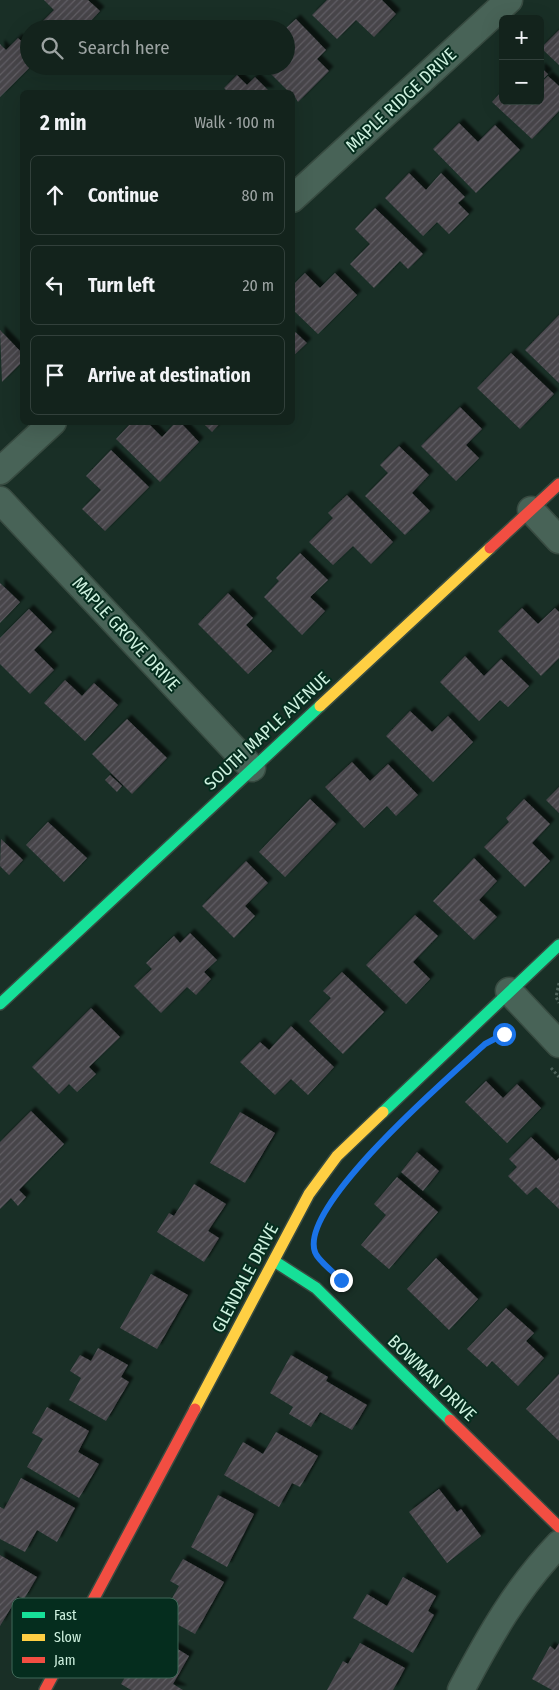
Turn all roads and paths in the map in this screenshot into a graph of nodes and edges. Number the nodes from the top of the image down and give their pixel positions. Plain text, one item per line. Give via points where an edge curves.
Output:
1 (509, 0) edge
2 (295, 197) edge
3 (50, 425) edge
4 (0, 471) edge
5 (559, 484) edge
6 (0, 500) edge
7 (531, 510) junction
8 (559, 540) edge
9 (252, 768) junction
10 (559, 945) edge
11 (559, 982) edge
12 (509, 992) junction
13 (559, 1003) edge
14 (0, 1004) edge
15 (496, 1038) dead end
16 (522, 1038) dead end
17 (553, 1054) edge
18 (559, 1077) edge
19 (314, 1235) dead end
20 (322, 1259) dead end
21 (274, 1261) junction
22 (559, 1527) edge
23 (559, 1544) edge
24 (94, 1598) edge
25 (51, 1678) edge
26 (45, 1690) edge
27 (461, 1690) edge

1 - 2 street, MAPLE RIDGE DRIVE
3 - 4 street
5 - 7 street, SOUTH MAPLE AVENUE
6 - 9 street, MAPLE GROVE DRIVE
7 - 8 street
7 - 9 street, SOUTH MAPLE AVENUE
9 - 14 street, SOUTH MAPLE AVENUE
10 - 12 street, GLENDALE DRIVE
11 - 13 path via 556,997
12 - 17 street
12 - 21 street, GLENDALE DRIVE via 337,1156 309,1194
15 - 16 path via 504,1034
17 - 18 path
19 - 20 path via 315,1252
21 - 22 street, BOWMAN DRIVE via 316,1288
21 - 24 street, GLENDALE DRIVE
23 - 27 street via 512,1598
25 - 26 street, GLENDALE DRIVE

